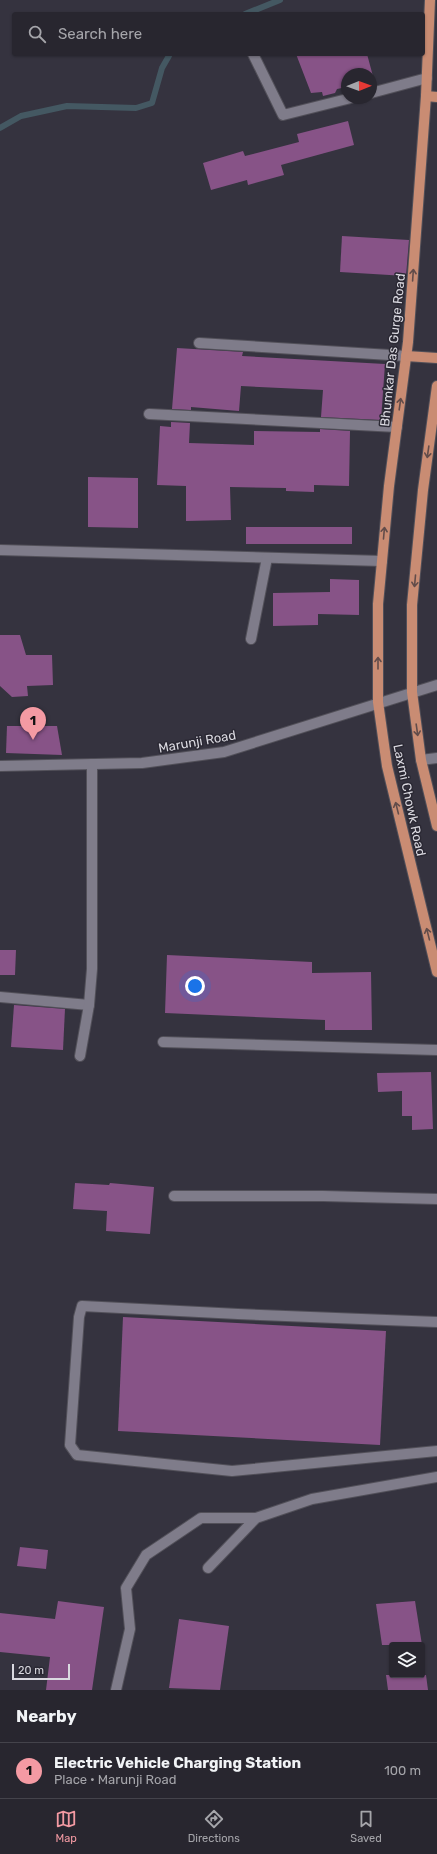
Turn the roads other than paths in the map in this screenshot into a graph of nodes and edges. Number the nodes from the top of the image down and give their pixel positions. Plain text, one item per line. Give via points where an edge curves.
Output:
1 (430, 0) edge
2 (255, 56) edge
3 (427, 78) junction
4 (377, 91) edge
5 (426, 96) junction
6 (437, 97) edge
7 (341, 100) edge
8 (199, 343) dead end
9 (406, 356) junction
10 (437, 358) edge
11 (437, 386) edge
12 (149, 414) dead end
13 (396, 427) junction
14 (434, 427) edge
15 (0, 550) edge
16 (267, 558) junction
17 (382, 561) junction
18 (251, 639) dead end
19 (437, 685) edge
20 (412, 692) junction
21 (378, 702) junction
22 (437, 758) edge
23 (421, 760) junction
24 (92, 764) junction
25 (0, 766) edge
26 (437, 826) edge
27 (437, 972) edge
28 (0, 997) edge
29 (89, 1005) junction
30 (164, 1042) dead end
31 (437, 1050) edge
32 (80, 1056) dead end
33 (174, 1196) dead end
34 (437, 1200) edge
35 (437, 1322) edge
36 (437, 1451) edge
37 (437, 1477) edge
38 (256, 1518) junction
39 (208, 1568) dead end
40 (116, 1690) edge

1 - 3 main road, Bhumkar Das Gurge Road
2 - 7 street via 283,115
3 - 4 street
3 - 5 main road, Bhumkar Das Gurge Road
5 - 6 main road
9 -> 5 main road, Bhumkar Das Gurge Road
8 - 9 street
9 - 10 main road
13 -> 9 main road, Bhumkar Das Gurge Road
11 - 14 main road
12 - 13 street
17 -> 13 main road, Bhumkar Das Gurge Road
14 -> 20 main road via 423,490 412,605
15 - 16 street
16 - 17 street
16 - 18 street
21 -> 17 main road, Bhumkar Das Gurge Road via 378,604
19 - 20 street, Marunji Road
20 - 21 street, Marunji Road
20 -> 23 main road, Laxmi Chowk Road
21 - 24 street, Marunji Road via 224,752 142,763
27 -> 21 main road, Laxmi Chowk Road via 387,766
22 - 23 street
23 - 26 main road, Laxmi Chowk Road
24 - 25 street, Marunji Road
24 - 29 street via 92,969
28 - 29 street
29 - 32 street
30 - 31 street
33 - 34 street via 323,1196
35 - 36 street via 82,1306 79,1317 70,1444 77,1455 232,1471
37 - 38 street via 312,1499
38 - 39 street
38 - 40 street via 201,1518 146,1555 126,1588 130,1629

